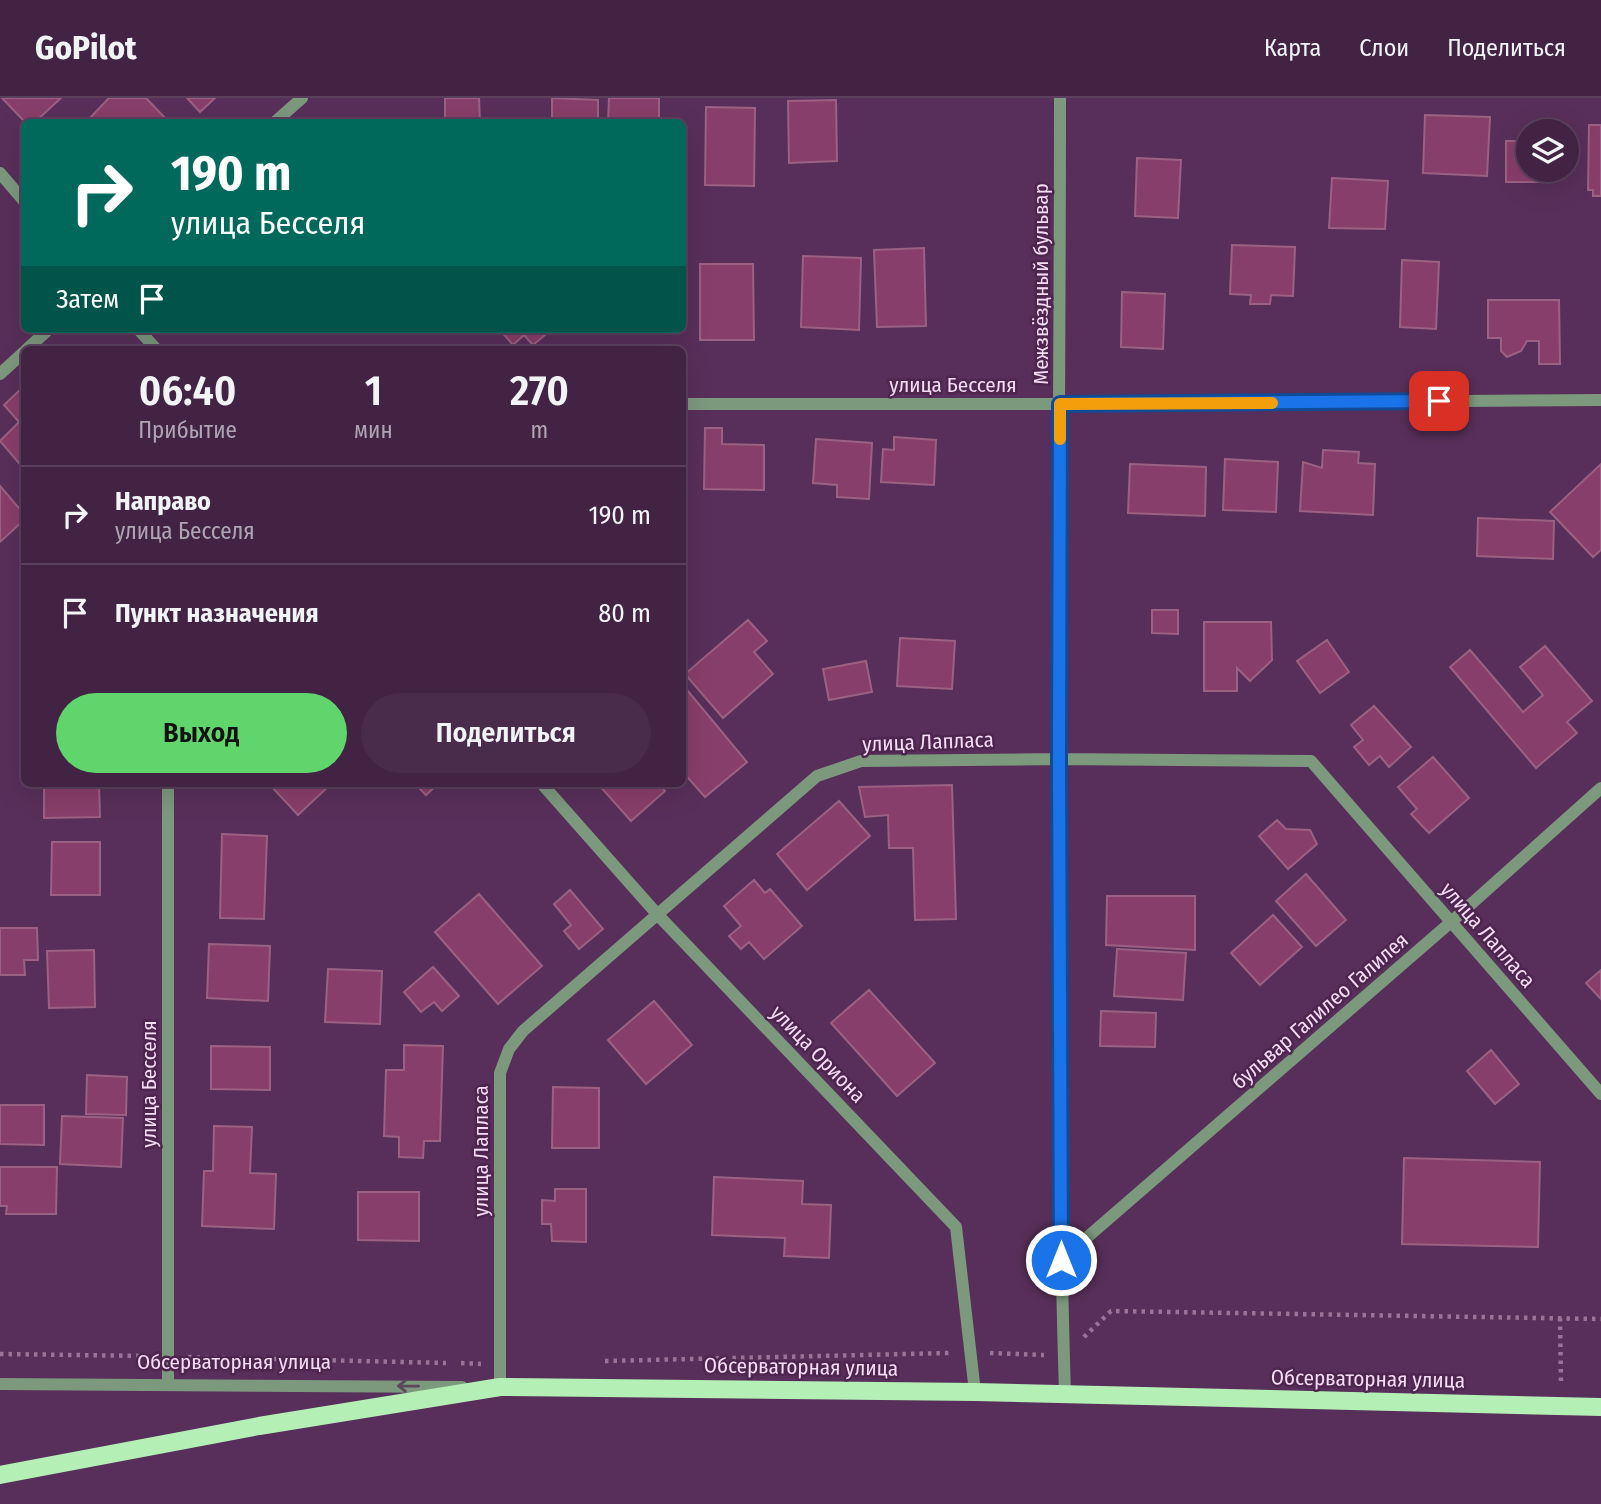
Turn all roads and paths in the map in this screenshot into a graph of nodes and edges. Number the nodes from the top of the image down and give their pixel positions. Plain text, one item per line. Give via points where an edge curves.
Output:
1 (302, 98) edge
2 (1060, 98) edge
3 (278, 119) edge
4 (0, 173) edge
5 (21, 198) edge
6 (45, 333) edge
7 (142, 333) edge
8 (31, 346) edge
9 (153, 346) edge
10 (21, 355) edge
11 (0, 374) edge
12 (1601, 400) edge
13 (686, 404) edge
14 (1060, 404) junction
15 (1059, 759) junction
16 (168, 787) edge
17 (545, 787) edge
18 (1601, 788) edge
19 (657, 914) junction
20 (1451, 922) junction
21 (1601, 1094) edge
22 (1061, 1260) junction
23 (1560, 1318) junction
24 (1601, 1319) edge
25 (971, 1352) junction
26 (0, 1354) edge
27 (1064, 1355) junction
28 (168, 1356) junction
29 (597, 1362) dead end
30 (500, 1364) junction
31 (0, 1384) edge
32 (168, 1384) junction
33 (500, 1387) junction
34 (975, 1391) junction
35 (1065, 1394) junction
36 (1562, 1407) junction
37 (1601, 1407) edge
38 (0, 1475) edge

1 - 3 street
2 - 14 street, Межзвёздный бульвар
4 - 5 street
6 - 8 street
7 - 9 street
10 - 11 street
12 - 14 street, улица Бесселя
13 - 14 street, улица Бесселя
14 - 15 street, Межзвёздный бульвар
15 - 19 street, улица Лапласа via 861,761 817,776
15 - 20 street, улица Лапласа via 1311,761
15 - 22 street, Межзвёздный бульвар
16 - 28 street, улица Бесселя
17 - 19 street, улица Ориона
18 - 20 street, бульвар Галилео Галилея
19 - 25 street, улица Ориона via 956,1227
19 - 30 street, улица Лапласа via 523,1031 509,1049 500,1073
20 - 21 street, улица Лапласа
20 - 22 street, бульвар Галилео Галилея
22 - 27 street, Межзвёздный бульвар
23 - 24 path
23 - 27 path via 1111,1311
23 - 36 path
25 - 27 path
25 - 29 path
25 - 34 street, улица Ориона
26 - 28 path
27 - 35 street, Межзвёздный бульвар
28 - 30 path
28 - 32 street, улица Бесселя
30 - 33 street, улица Лапласа
31 - 32 street, Обсерваторная улица
33 -> 32 street, Обсерваторная улица
33 - 34 main road, Обсерваторная улица
33 - 38 main road
34 - 35 main road, Обсерваторная улица
35 - 36 main road, Обсерваторная улица
36 - 37 main road, Обсерваторная улица

